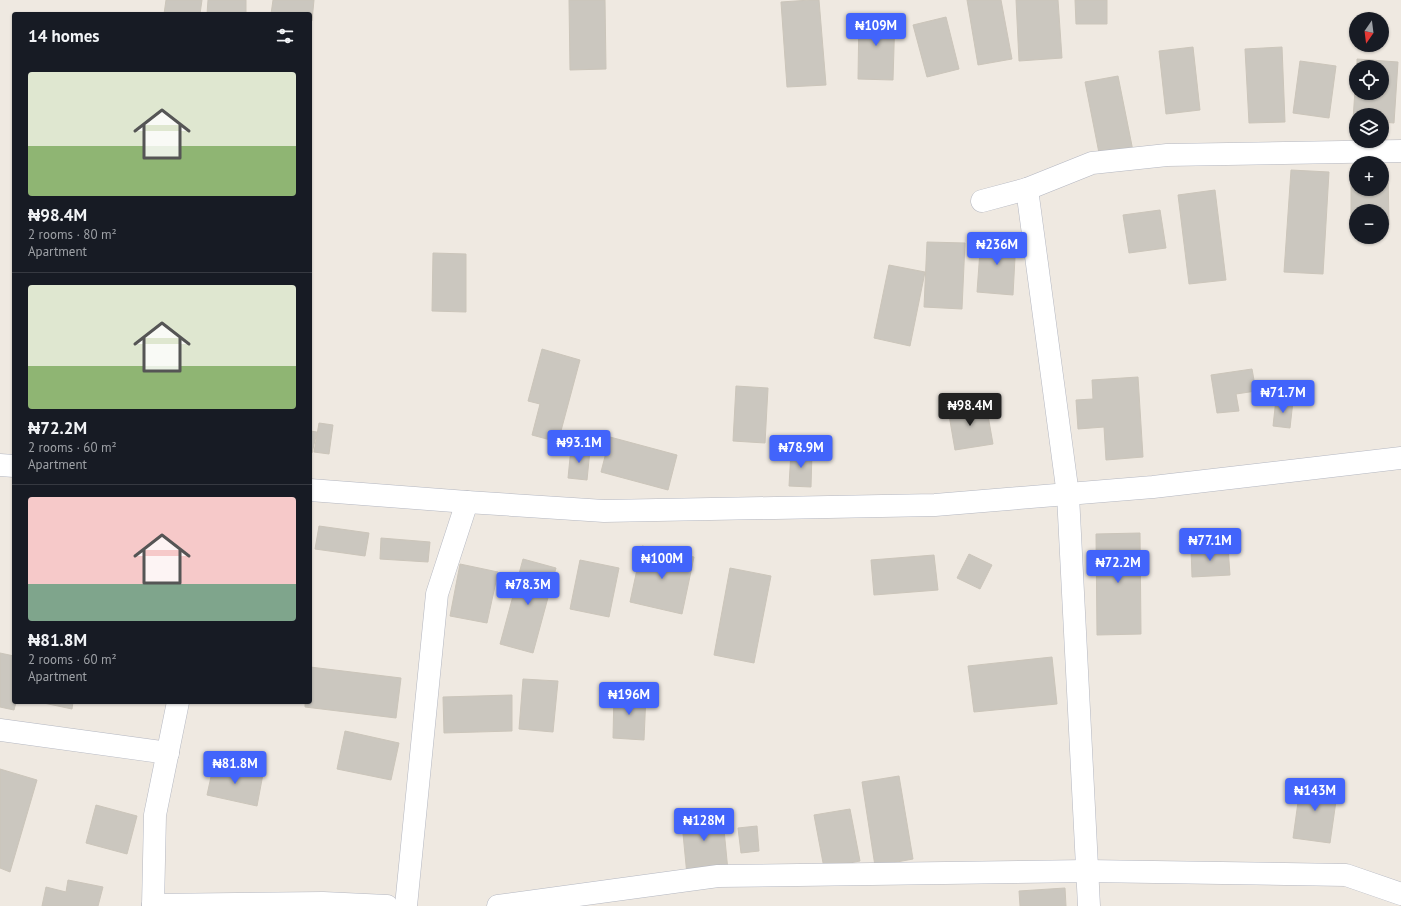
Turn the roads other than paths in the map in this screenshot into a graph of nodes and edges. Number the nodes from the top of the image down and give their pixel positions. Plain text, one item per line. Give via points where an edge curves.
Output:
1 (1401, 150) edge
2 (1027, 189) junction
3 (982, 201) dead end
4 (1401, 458) edge
5 (0, 465) edge
6 (12, 466) edge
7 (312, 490) edge
8 (1068, 495) junction
9 (467, 502) junction
10 (178, 704) edge
11 (0, 730) edge
12 (168, 753) junction
13 (1087, 870) junction
14 (1401, 894) edge
15 (153, 906) edge
16 (387, 906) edge
17 (406, 906) edge
18 (498, 906) edge
19 (1089, 906) edge

1 - 2 street via 1167,155 1092,163
2 - 3 street
2 - 8 street
4 - 8 street
5 - 6 street
7 - 9 street
8 - 9 street via 935,505 604,511
8 - 13 street
9 - 17 street via 437,594
10 - 12 street
11 - 12 street
12 - 15 street via 155,815
13 - 14 street via 1346,875
13 - 18 street via 718,876
13 - 19 street
15 - 16 street via 323,903

